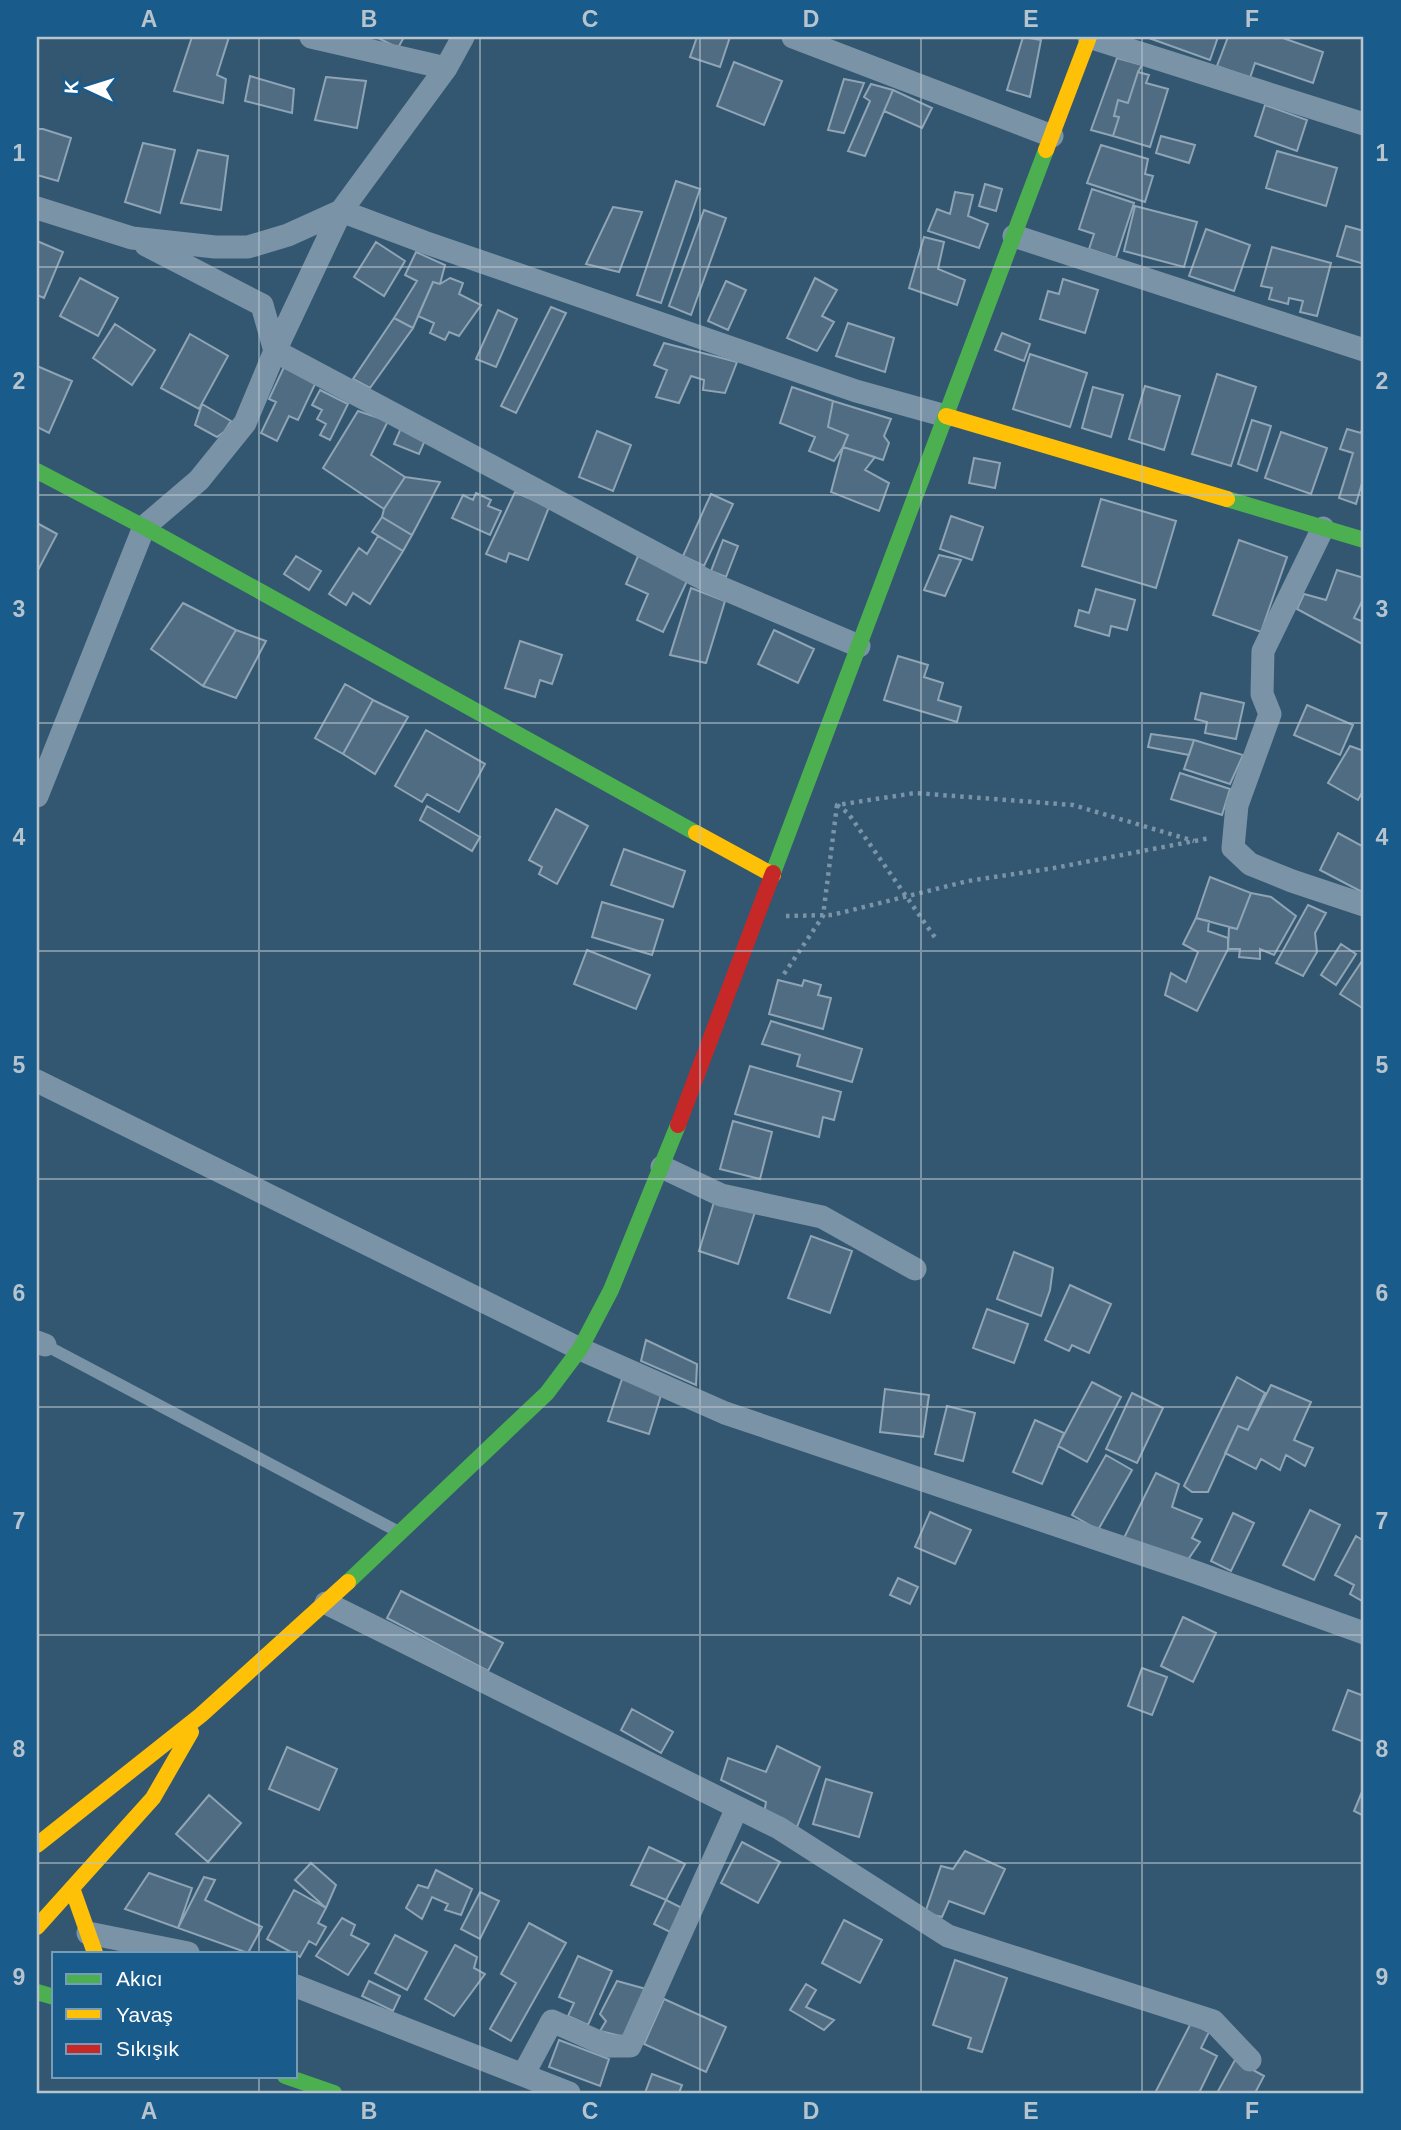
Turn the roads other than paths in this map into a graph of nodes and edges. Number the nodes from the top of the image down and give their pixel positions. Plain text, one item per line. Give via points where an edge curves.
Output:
1 (311, 37) edge
2 (463, 37) edge
3 (793, 37) edge
4 (1089, 37) edge
5 (446, 68) junction
6 (1364, 124) edge
7 (1052, 136) junction
8 (37, 208) edge
9 (341, 211) junction
10 (1014, 236) junction
11 (132, 238) junction
12 (1364, 350) edge
13 (275, 351) junction
14 (946, 416) junction
15 (37, 471) edge
16 (144, 527) junction
17 (1323, 528) junction
18 (1364, 540) edge
19 (859, 646) junction
20 (37, 796) edge
21 (773, 875) junction
22 (1364, 905) edge
23 (37, 1081) edge
24 (662, 1167) junction
25 (915, 1269) dead end
26 (41, 1343) edge
27 (580, 1349) junction
28 (401, 1533) junction
29 (326, 1603) junction
30 (1364, 1633) edge
31 (201, 1715) junction
32 (737, 1808) junction
33 (37, 1845) edge
34 (72, 1888) junction
35 (37, 1927) edge
36 (92, 1943) edge
37 (178, 1952) edge
38 (298, 1987) edge
39 (1251, 2060) dead end
40 (523, 2074) junction
41 (291, 2078) edge
42 (334, 2093) edge
43 (569, 2093) edge

1 - 5 street
2 - 5 street
3 - 7 street
4 - 6 street
4 - 7 main road
5 - 9 street
7 - 10 main road
8 - 11 street
9 - 11 street via 248,247
9 - 13 street
9 - 14 street via 856,391
10 - 12 street
10 - 14 main road
11 - 13 street via 261,305
13 - 16 street via 245,423 198,480
13 - 19 street via 715,585
14 - 17 main road
14 - 19 main road
15 - 16 main road
16 - 20 street
16 - 21 main road
17 - 18 main road
17 - 22 street via 1263,651 1262,694 1270,714 1237,805 1233,848 1250,864
19 - 21 main road
21 - 24 main road
23 - 27 street
24 - 25 street via 720,1195 822,1217
24 - 27 main road via 611,1290
26 - 28 lane
27 - 28 main road via 547,1393
27 - 30 street via 725,1413
28 - 29 main road
29 - 31 main road
29 - 32 street
31 - 33 main road
31 - 34 main road via 153,1798
32 - 39 street via 779,1828 948,1936 1213,2021
32 - 40 street via 630,2046 608,2046 552,2021
34 - 35 main road
34 - 36 main road
36 - 37 street
38 - 40 street
40 - 43 street
41 - 42 main road

